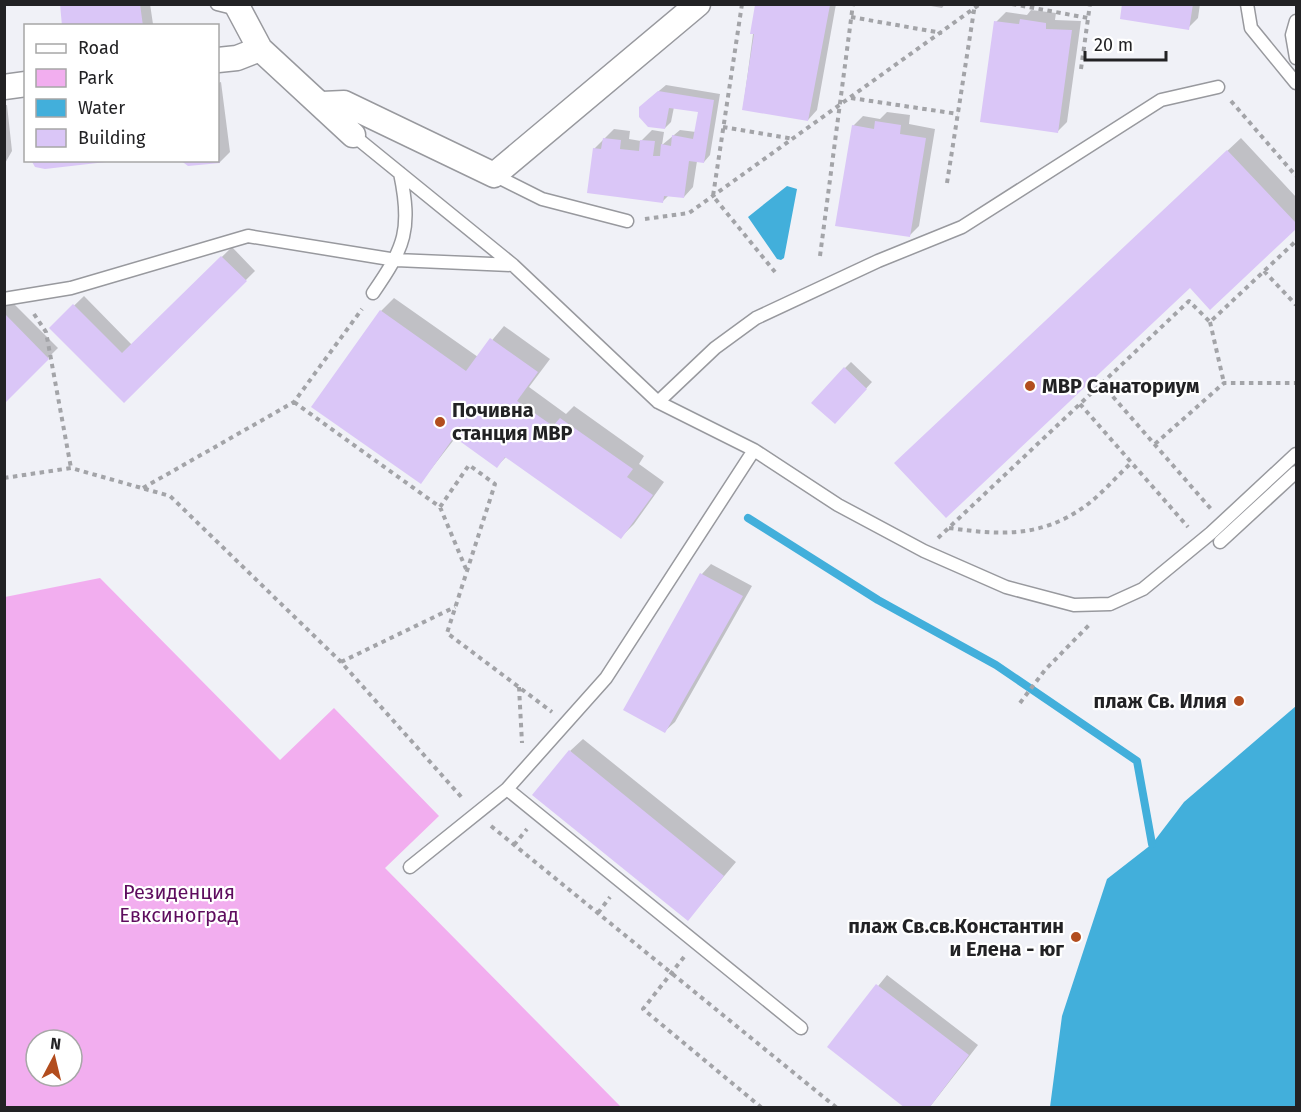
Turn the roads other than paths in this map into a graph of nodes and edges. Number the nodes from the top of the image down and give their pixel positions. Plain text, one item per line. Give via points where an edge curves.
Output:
1 (698, 4) edge
2 (1247, 4) edge
3 (230, 6) edge
4 (1296, 21) edge
5 (260, 48) junction
6 (1296, 57) edge
7 (219, 60) edge
8 (24, 84) edge
9 (1296, 84) edge
10 (4, 87) edge
11 (1218, 87) road end
12 (322, 104) junction
13 (353, 135) joint
14 (400, 173) junction
15 (494, 175) junction
16 (627, 221) road end
17 (396, 260) junction
18 (513, 265) junction
19 (373, 293) road end
20 (4, 300) edge
21 (658, 402) junction
22 (754, 450) junction
23 (1296, 454) edge
24 (1296, 472) edge
25 (1220, 542) dead end
26 (507, 789) junction
27 (410, 867) dead end
28 (801, 1028) dead end

1 - 15 street
2 - 9 lane via 1251,28
3 - 5 street
4 - 6 lane via 1292,35
5 - 7 street via 237,58
5 - 12 street
8 - 10 street
11 - 21 lane via 1161,100 962,227 756,318 715,348
12 - 13 street
12 - 15 street via 344,103
13 - 14 lane
14 - 17 lane via 407,206 405,234
14 - 18 lane
15 - 16 lane via 542,199
17 - 18 lane
17 - 19 lane
17 - 20 lane via 248,236 71,288
18 - 21 lane
21 - 22 lane
22 - 23 lane via 838,505 924,551 1006,587 1074,604 1110,604 1143,590
22 - 26 lane via 606,678
24 - 25 lane
26 - 27 lane
26 - 28 lane

